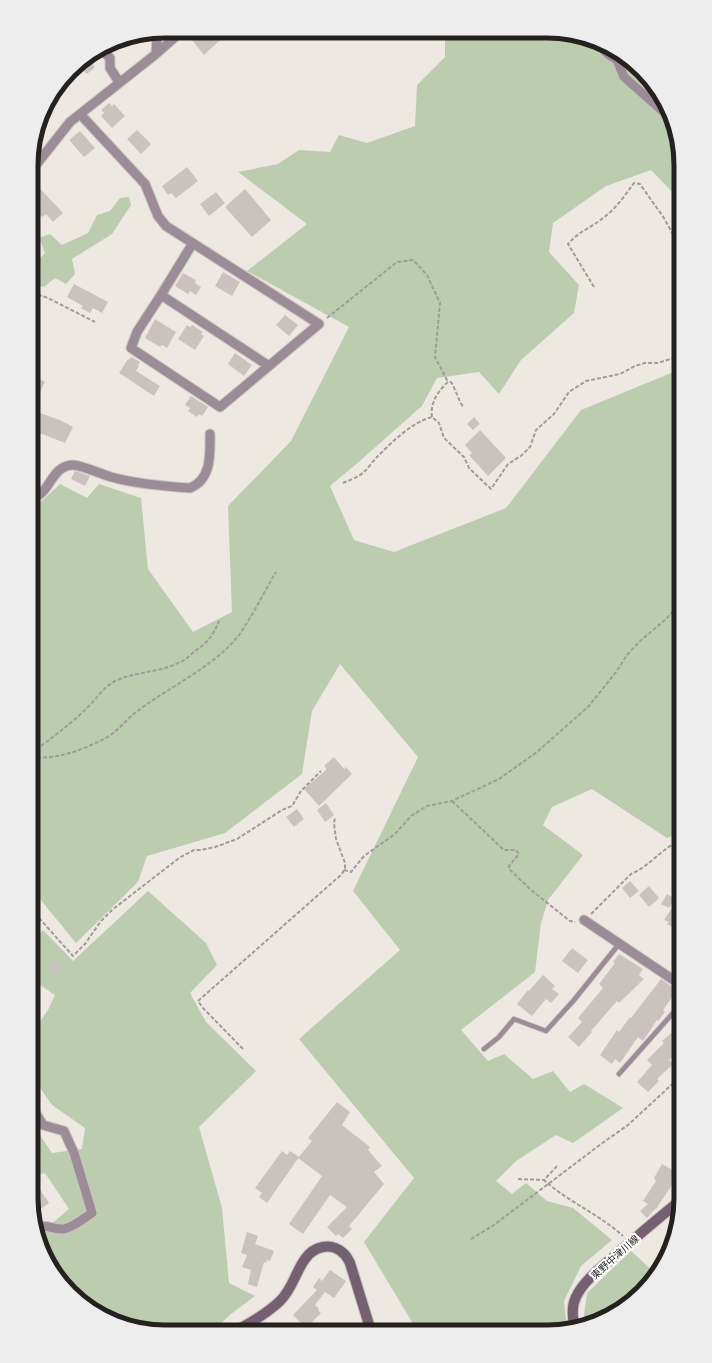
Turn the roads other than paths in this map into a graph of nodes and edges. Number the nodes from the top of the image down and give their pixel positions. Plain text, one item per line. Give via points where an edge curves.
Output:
1 (174, 38) edge
2 (157, 39) edge
3 (105, 53) edge
4 (607, 53) edge
5 (156, 54) junction
6 (119, 82) junction
7 (661, 110) edge
8 (80, 114) junction
9 (38, 162) edge
10 (192, 243) junction
11 (161, 295) junction
12 (269, 366) junction
13 (210, 434) dead end
14 (38, 496) edge
15 (584, 920) road end
16 (620, 944) junction
17 (674, 980) edge
18 (674, 1012) edge
19 (484, 1049) dead end
20 (619, 1074) dead end
21 (38, 1117) edge
22 (674, 1206) edge
23 (41, 1226) edge
24 (573, 1322) edge
25 (246, 1325) edge
26 (369, 1325) edge

1 - 5 street
2 - 5 street
3 - 6 street via 110,58 110,68
4 - 7 street via 617,60 624,77
5 - 6 street
6 - 8 street
8 - 9 street via 70,122
8 - 10 street via 144,184 158,216 166,226
10 - 11 street
10 - 12 street via 319,324
11 - 12 street
11 - 12 street via 137,332 131,348 220,407
13 - 14 street via 210,458 206,474 197,485 190,488 143,484 111,477 73,464 60,468
15 - 16 street
16 - 17 street
16 - 19 lane via 546,1031 514,1019 499,1037
18 - 20 lane
21 - 23 street via 43,1125 64,1131 74,1153 92,1213 63,1229
22 - 24 main road, 東野中津川線 via 582,1287 575,1298
25 - 26 main road via 260,1317 288,1292 305,1258 312,1251 328,1246 343,1253 350,1262

